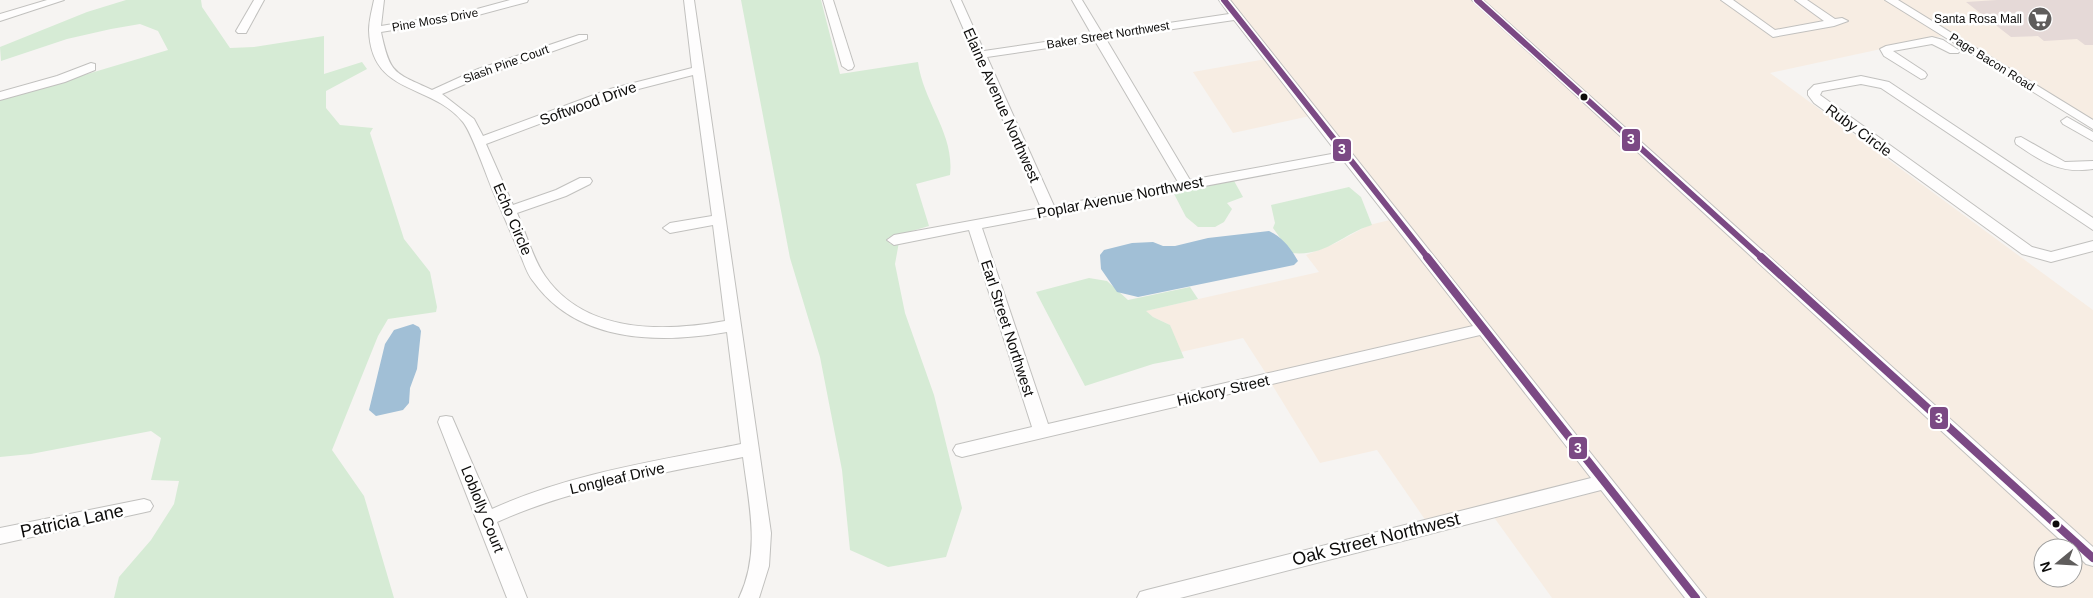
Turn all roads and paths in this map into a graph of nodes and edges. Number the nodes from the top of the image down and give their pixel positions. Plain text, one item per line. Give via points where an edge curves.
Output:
1 (59, 0) edge
2 (259, 0) edge
3 (379, 0) edge
4 (523, 0) edge
5 (689, 0) edge
6 (828, 0) edge
7 (956, 0) edge
8 (1077, 0) edge
9 (1224, 0) edge
10 (1476, 0) edge
11 (1726, 0) edge
12 (1800, 0) edge
13 (1890, 0) edge
14 (1236, 16) junction
15 (0, 18) edge
16 (375, 30) junction
17 (242, 31) dead end
18 (583, 37) dead end
19 (1099, 37) junction
20 (980, 55) junction
21 (848, 66) dead end
22 (1997, 66) junction
23 (91, 67) dead end
24 (1982, 68) junction
25 (698, 70) junction
26 (1921, 75) dead end
27 (432, 94) junction
28 (0, 96) edge
29 (2082, 118) junction
30 (2067, 121) junction
31 (2093, 125) edge
32 (2093, 137) edge
33 (2021, 141) dead end
34 (479, 142) junction
35 (1346, 155) junction
36 (2093, 165) edge
37 (585, 181) dead end
38 (1186, 184) junction
39 (1049, 210) junction
40 (2093, 210) edge
41 (509, 211) junction
42 (2076, 214) junction
43 (719, 219) junction
44 (974, 224) junction
45 (2093, 225) edge
46 (670, 228) dead end
47 (894, 240) dead end
48 (2093, 246) edge
49 (733, 325) junction
50 (1484, 330) junction
51 (446, 422) dead end
52 (1042, 432) junction
53 (750, 448) junction
54 (962, 450) dead end
55 (1605, 482) junction
56 (144, 506) dead end
57 (487, 519) junction
58 (0, 536) edge
59 (2093, 558) edge
60 (517, 598) edge
61 (749, 598) edge
62 (1147, 598) edge
63 (1696, 598) edge

1 - 15 street
2 - 17 street
3 - 16 street, Echo Circle
4 - 16 street, Pine Moss Drive via 466,15
5 - 25 street
6 - 21 street
7 - 20 street, Elaine Avenue Northwest
8 - 19 street
9 - 14 street
10 - 59 street
11 - 12 street via 1773,34 1838,22
13 - 22 street, Page Bacon Road
14 - 19 street, Baker Street Northwest
14 - 35 street
16 - 27 street, Echo Circle via 384,68 398,79
18 - 27 street, Slash Pine Court via 482,72
19 - 20 street, Baker Street Northwest
19 - 38 street
20 - 39 street, Elaine Avenue Northwest
22 - 24 street
22 - 29 street, Page Bacon Road
23 - 28 street
24 - 26 street via 1934,40 1886,49 1888,54
24 - 30 street
25 - 34 street, Softwood Drive via 634,85
25 - 43 street
27 - 34 street, Echo Circle via 470,122
29 - 30 street
29 - 31 street, Page Bacon Road
30 - 32 street
33 - 36 street via 2063,168
34 - 41 street, Echo Circle
35 - 38 street, Poplar Avenue Northwest
35 - 50 street
37 - 41 street via 561,194
38 - 39 street, Poplar Avenue Northwest
39 - 44 street, Poplar Avenue Northwest
40 - 42 street
41 - 49 street, Echo Circle via 541,283 556,300 582,317 622,329 658,333 694,332
42 - 45 street, Ruby Circle
42 - 48 street, Ruby Circle via 1885,85 1861,80 1814,91 1818,100 2027,252 2051,257
43 - 46 street
43 - 49 street
44 - 47 street, Poplar Avenue Northwest
44 - 52 street, Earl Street Northwest
49 - 53 street
50 - 52 street, Hickory Street
50 - 55 street
51 - 57 street, Loblolly Court
52 - 54 street, Hickory Street
53 - 57 street, Longleaf Drive via 560,490
53 - 61 street via 762,552 757,579
55 - 62 street, Oak Street Northwest
55 - 63 street
56 - 58 street, Patricia Lane
57 - 60 street, Loblolly Court

